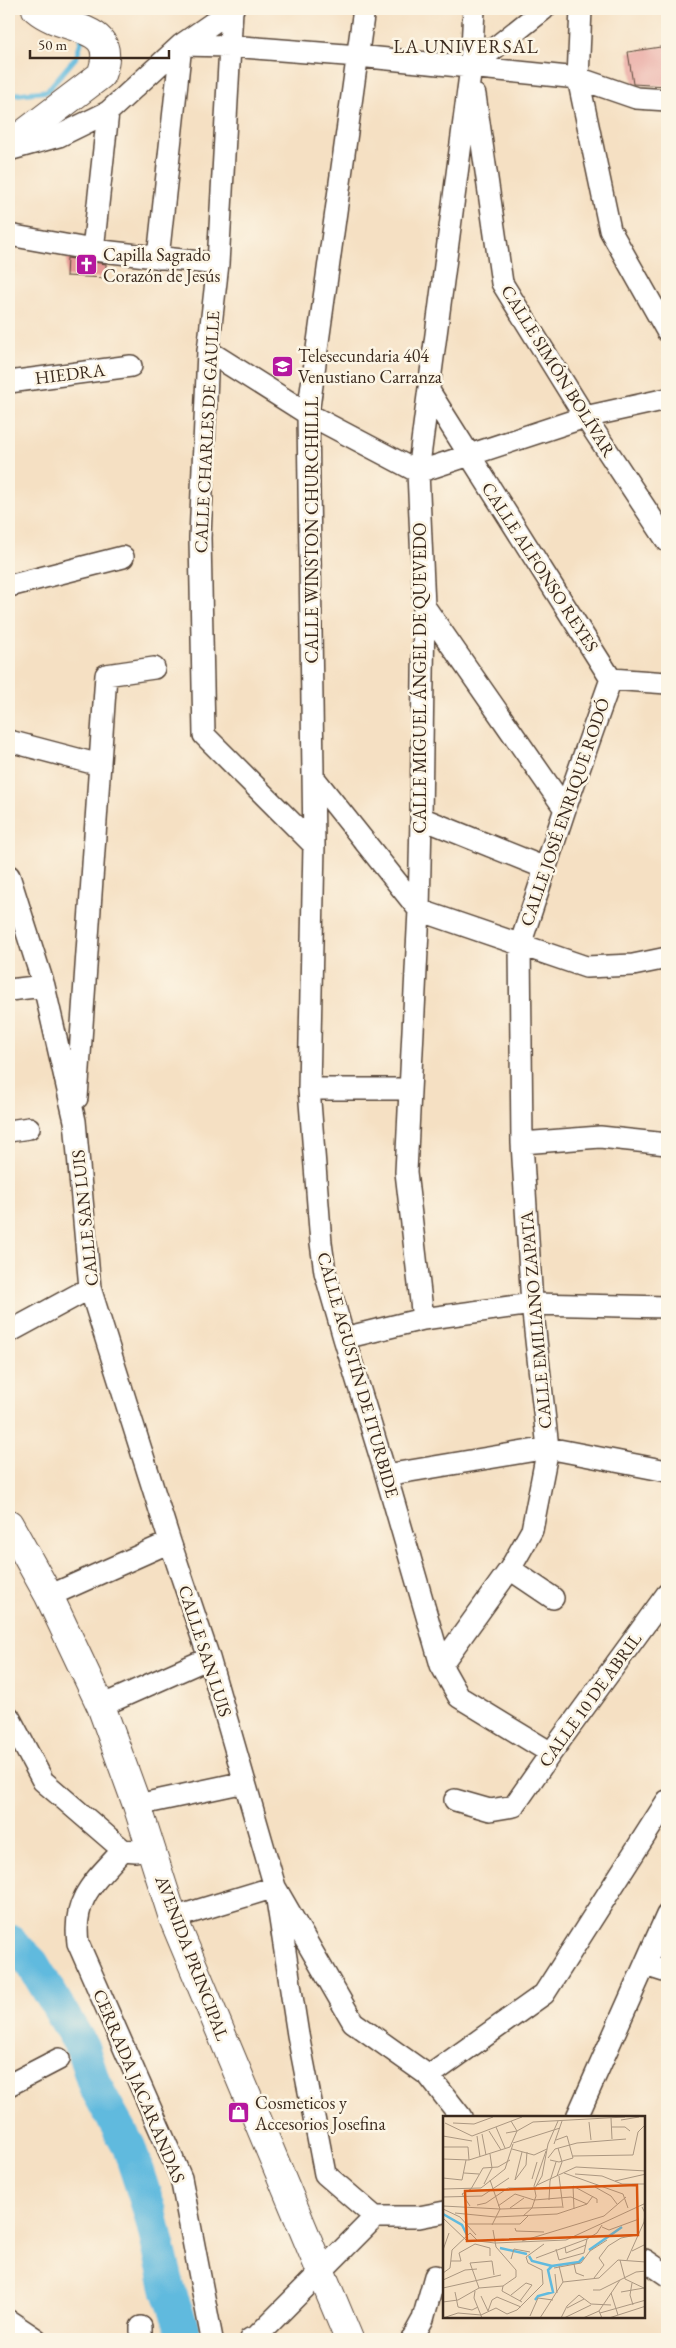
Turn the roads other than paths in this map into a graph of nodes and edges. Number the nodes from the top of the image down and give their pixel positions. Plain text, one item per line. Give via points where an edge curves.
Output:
1 (36, 9) edge
2 (233, 9) edge
3 (364, 9) edge
4 (474, 9) edge
5 (544, 9) edge
6 (581, 9) edge
7 (181, 45) junction
8 (230, 46) junction
9 (358, 56) junction
10 (471, 67) junction
11 (578, 78) junction
12 (667, 100) edge
13 (108, 112) junction
14 (9, 145) edge
15 (9, 150) edge
16 (9, 235) edge
17 (93, 250) junction
18 (158, 258) junction
19 (218, 264) junction
20 (667, 331) edge
21 (208, 351) junction
22 (131, 366) dead end
23 (9, 382) edge
24 (429, 391) junction
25 (667, 399) edge
26 (308, 414) junction
27 (585, 417) junction
28 (469, 456) junction
29 (418, 472) junction
30 (667, 541) edge
31 (123, 557) dead end
32 (9, 586) edge
33 (424, 606) junction
34 (154, 668) dead end
35 (611, 679) junction
36 (667, 683) edge
37 (9, 741) edge
38 (100, 765) junction
39 (314, 778) junction
40 (565, 809) junction
41 (422, 818) junction
42 (314, 845) junction
43 (545, 868) junction
44 (9, 876) edge
45 (419, 910) junction
46 (520, 945) junction
47 (667, 958) edge
48 (44, 986) junction
49 (9, 990) edge
50 (309, 1089) junction
51 (410, 1089) junction
52 (75, 1121) junction
53 (522, 1143) junction
54 (667, 1144) edge
55 (90, 1288) junction
56 (532, 1304) junction
57 (667, 1307) edge
58 (423, 1319) junction
59 (9, 1332) edge
60 (344, 1338) junction
61 (548, 1448) junction
62 (667, 1472) edge
63 (386, 1475) junction
64 (9, 1524) edge
65 (170, 1542) junction
66 (510, 1569) junction
67 (667, 1594) edge
68 (49, 1596) junction
69 (553, 1598) dead end
70 (209, 1658) junction
71 (441, 1665) junction
72 (101, 1706) junction
73 (9, 1717) edge
74 (551, 1753) junction
75 (245, 1782) junction
76 (455, 1800) dead end
77 (667, 1801) edge
78 (137, 1805) junction
79 (123, 1850) junction
80 (152, 1850) junction
81 (275, 1887) junction
82 (667, 1915) edge
83 (173, 1918) junction
84 (645, 1965) junction
85 (667, 1972) edge
86 (59, 2059) dead end
87 (429, 2076) junction
88 (9, 2085) edge
89 (461, 2116) edge
90 (577, 2116) edge
91 (443, 2212) edge
92 (375, 2217) junction
93 (646, 2261) edge
94 (321, 2273) junction
95 (667, 2275) edge
96 (435, 2276) dead end
97 (9, 2321) edge
98 (36, 2339) edge
99 (212, 2339) edge
100 (250, 2339) edge
101 (349, 2339) edge
102 (412, 2339) edge

1 - 14 street via 95,34 106,48 106,61 101,75
2 - 7 street
2 - 8 street, CALLE CHARLES DE GAULLE
3 - 9 street, CALLE WINSTON CHURCHILLL
4 - 10 street, CALLE MIGUEL ÁNGEL DE QUEVEDO
5 - 10 street
6 - 11 street
7 - 8 street
7 - 13 street
7 - 18 street
8 - 9 street
8 - 19 street, CALLE CHARLES DE GAULLE
9 - 10 street
9 - 26 street, CALLE WINSTON CHURCHILLL
10 - 11 street
10 - 24 street, CALLE MIGUEL ÁNGEL DE QUEVEDO
10 - 27 street, CALLE SIMÓN BOLÍVAR via 502,283
11 - 12 street via 636,98
11 - 20 street via 610,230
13 - 15 street via 58,136
13 - 17 street
16 - 17 street
17 - 18 street
18 - 19 street
19 - 21 street, CALLE CHARLES DE GAULLE
21 - 26 street
21 - 42 street, CALLE CHARLES DE GAULLE via 200,538 204,735
22 - 23 street, HIEDRA
24 - 28 street, CALLE ALFONSO REYES
24 - 29 street, CALLE MIGUEL ÁNGEL DE QUEVEDO
25 - 27 street
26 - 29 street
26 - 39 street, CALLE WINSTON CHURCHILLL
27 - 28 street
27 - 30 street, CALLE SIMÓN BOLÍVAR
28 - 29 street
28 - 35 street, CALLE ALFONSO REYES
29 - 33 street, CALLE MIGUEL ÁNGEL DE QUEVEDO
31 - 32 street
33 - 40 street
33 - 41 street, CALLE MIGUEL ÁNGEL DE QUEVEDO
34 - 38 street, CALLE SAN LUIS via 106,676
35 - 36 street
35 - 40 street, CALLE JOSÉ ENRIQUE RODÓ
37 - 38 street
38 - 52 street, CALLE SAN LUIS
39 - 42 street, CALLE WINSTON CHURCHILLL
39 - 45 street
40 - 43 street, CALLE JOSÉ ENRIQUE RODÓ
41 - 43 street
41 - 45 street, CALLE MIGUEL ÁNGEL DE QUEVEDO
42 - 50 street, CALLE AGUSTÍN DE ITURBIDE
43 - 46 street, CALLE JOSÉ ENRIQUE RODÓ
44 - 48 street, CALLE SAN LUIS
45 - 46 street
45 - 51 street, CALLE MIGUEL ÁNGEL DE QUEVEDO
46 - 47 street via 586,967 633,966
46 - 53 street, CALLE EMILIANO ZAPATA
48 - 49 street
48 - 52 street, CALLE SAN LUIS
50 - 51 street
50 - 60 street, CALLE AGUSTÍN DE ITURBIDE via 325,1272
51 - 58 street, CALLE MIGUEL ÁNGEL DE QUEVEDO via 406,1172
52 - 55 street, CALLE SAN LUIS
53 - 54 street via 600,1137
53 - 56 street, CALLE EMILIANO ZAPATA
55 - 59 street
55 - 65 street, CALLE SAN LUIS
56 - 57 street
56 - 58 street
56 - 61 street, CALLE EMILIANO ZAPATA
58 - 60 street
60 - 63 street, CALLE AGUSTÍN DE ITURBIDE
61 - 62 street
61 - 63 street
61 - 66 street, CALLE EMILIANO ZAPATA via 532,1530
63 - 71 street, CALLE AGUSTÍN DE ITURBIDE
64 - 68 street, AVENIDA PRINCIPAL
65 - 68 street
65 - 70 street, CALLE SAN LUIS
66 - 69 street
66 - 71 street, CALLE EMILIANO ZAPATA
67 - 74 street, CALLE 10 DE ABRIL
68 - 72 street, AVENIDA PRINCIPAL
70 - 72 street
70 - 75 street, CALLE SAN LUIS
71 - 74 street, CALLE AGUSTÍN DE ITURBIDE via 459,1697
72 - 78 street, AVENIDA PRINCIPAL
73 - 79 street via 43,1780
74 - 76 street, CALLE 10 DE ABRIL via 514,1806 490,1810
75 - 78 street
75 - 81 street, CALLE SAN LUIS
77 - 87 street via 544,1994
78 - 80 street, AVENIDA PRINCIPAL
79 - 80 street
79 - 99 street, CERRADA JACARANDAS via 87,1891 78,1909 78,1943 181,2178
80 - 83 street, AVENIDA PRINCIPAL
81 - 83 street
81 - 87 street, CALLE SAN LUIS via 353,2022
81 - 92 street via 298,2034 325,2174
82 - 84 street
83 - 94 street, AVENIDA PRINCIPAL
84 - 85 street
84 - 90 street
86 - 88 street
87 - 89 street, CALLE SAN LUIS
91 - 92 street via 418,2217
92 - 94 street
93 - 95 street
94 - 100 street via 257,2336
94 - 101 street, AVENIDA PRINCIPAL
96 - 102 street via 423,2319
97 - 98 street

